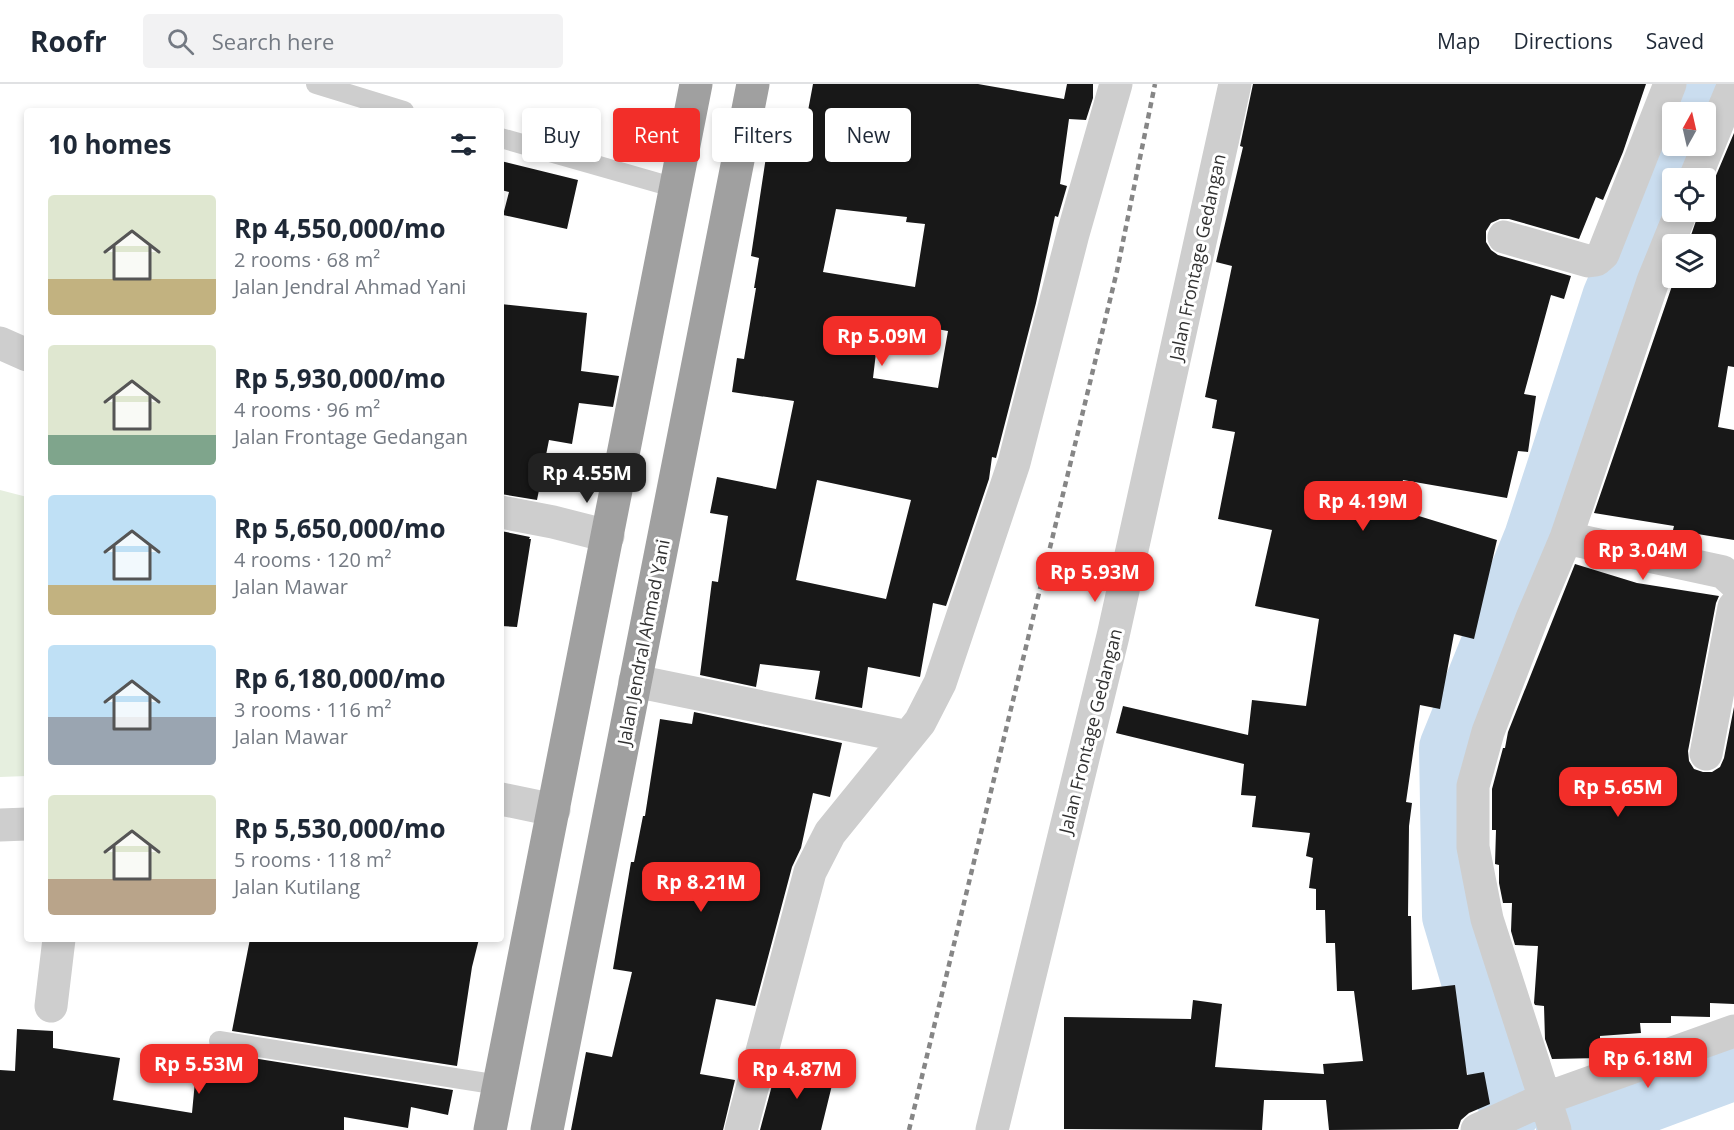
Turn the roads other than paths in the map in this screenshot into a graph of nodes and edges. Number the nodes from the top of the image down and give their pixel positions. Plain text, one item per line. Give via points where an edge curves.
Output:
1 (316, 84) edge
2 (696, 84) edge
3 (753, 84) edge
4 (1116, 84) edge
5 (1235, 84) edge
6 (1671, 84) edge
7 (1734, 84) edge
8 (394, 108) edge
9 (504, 139) edge
10 (1699, 168) edge
11 (676, 188) junction
12 (1677, 222) edge
13 (1504, 237) dead end
14 (0, 343) edge
15 (24, 354) edge
16 (504, 513) edge
17 (608, 536) junction
18 (1566, 538) junction
19 (1734, 582) edge
20 (1734, 607) edge
21 (635, 681) junction
22 (908, 737) junction
23 (1706, 754) dead end
24 (504, 800) edge
25 (554, 810) junction
26 (24, 824) edge
27 (0, 825) edge
28 (59, 942) edge
29 (51, 1006) dead end
30 (1734, 1031) edge
31 (219, 1041) dead end
32 (499, 1085) junction
33 (1550, 1118) edge
34 (490, 1130) edge
35 (547, 1130) edge
36 (741, 1130) edge
37 (992, 1130) edge
38 (1477, 1130) edge

1 - 8 lane
2 - 11 highway
3 - 21 highway, Jalan Jendral Ahmad Yani
4 - 22 street via 1014,462 940,683
5 - 37 street, Jalan Frontage Gedangan via 1113,636
6 - 13 street via 1603,255 1588,261
7 - 10 street
9 - 11 lane
11 - 17 highway
12 - 18 street via 1653,281
14 - 15 street
16 - 17 street
17 - 25 highway
18 - 19 street via 1723,572
18 - 33 street via 1488,732 1473,786 1473,847 1487,919
20 - 23 street
21 - 22 street
21 - 35 highway, Jalan Jendral Ahmad Yani
22 - 36 street via 830,833 810,872
24 - 25 street
25 - 32 highway
26 - 27 street
28 - 29 street
30 - 33 street
31 - 32 lane
32 - 34 highway
33 - 38 street

